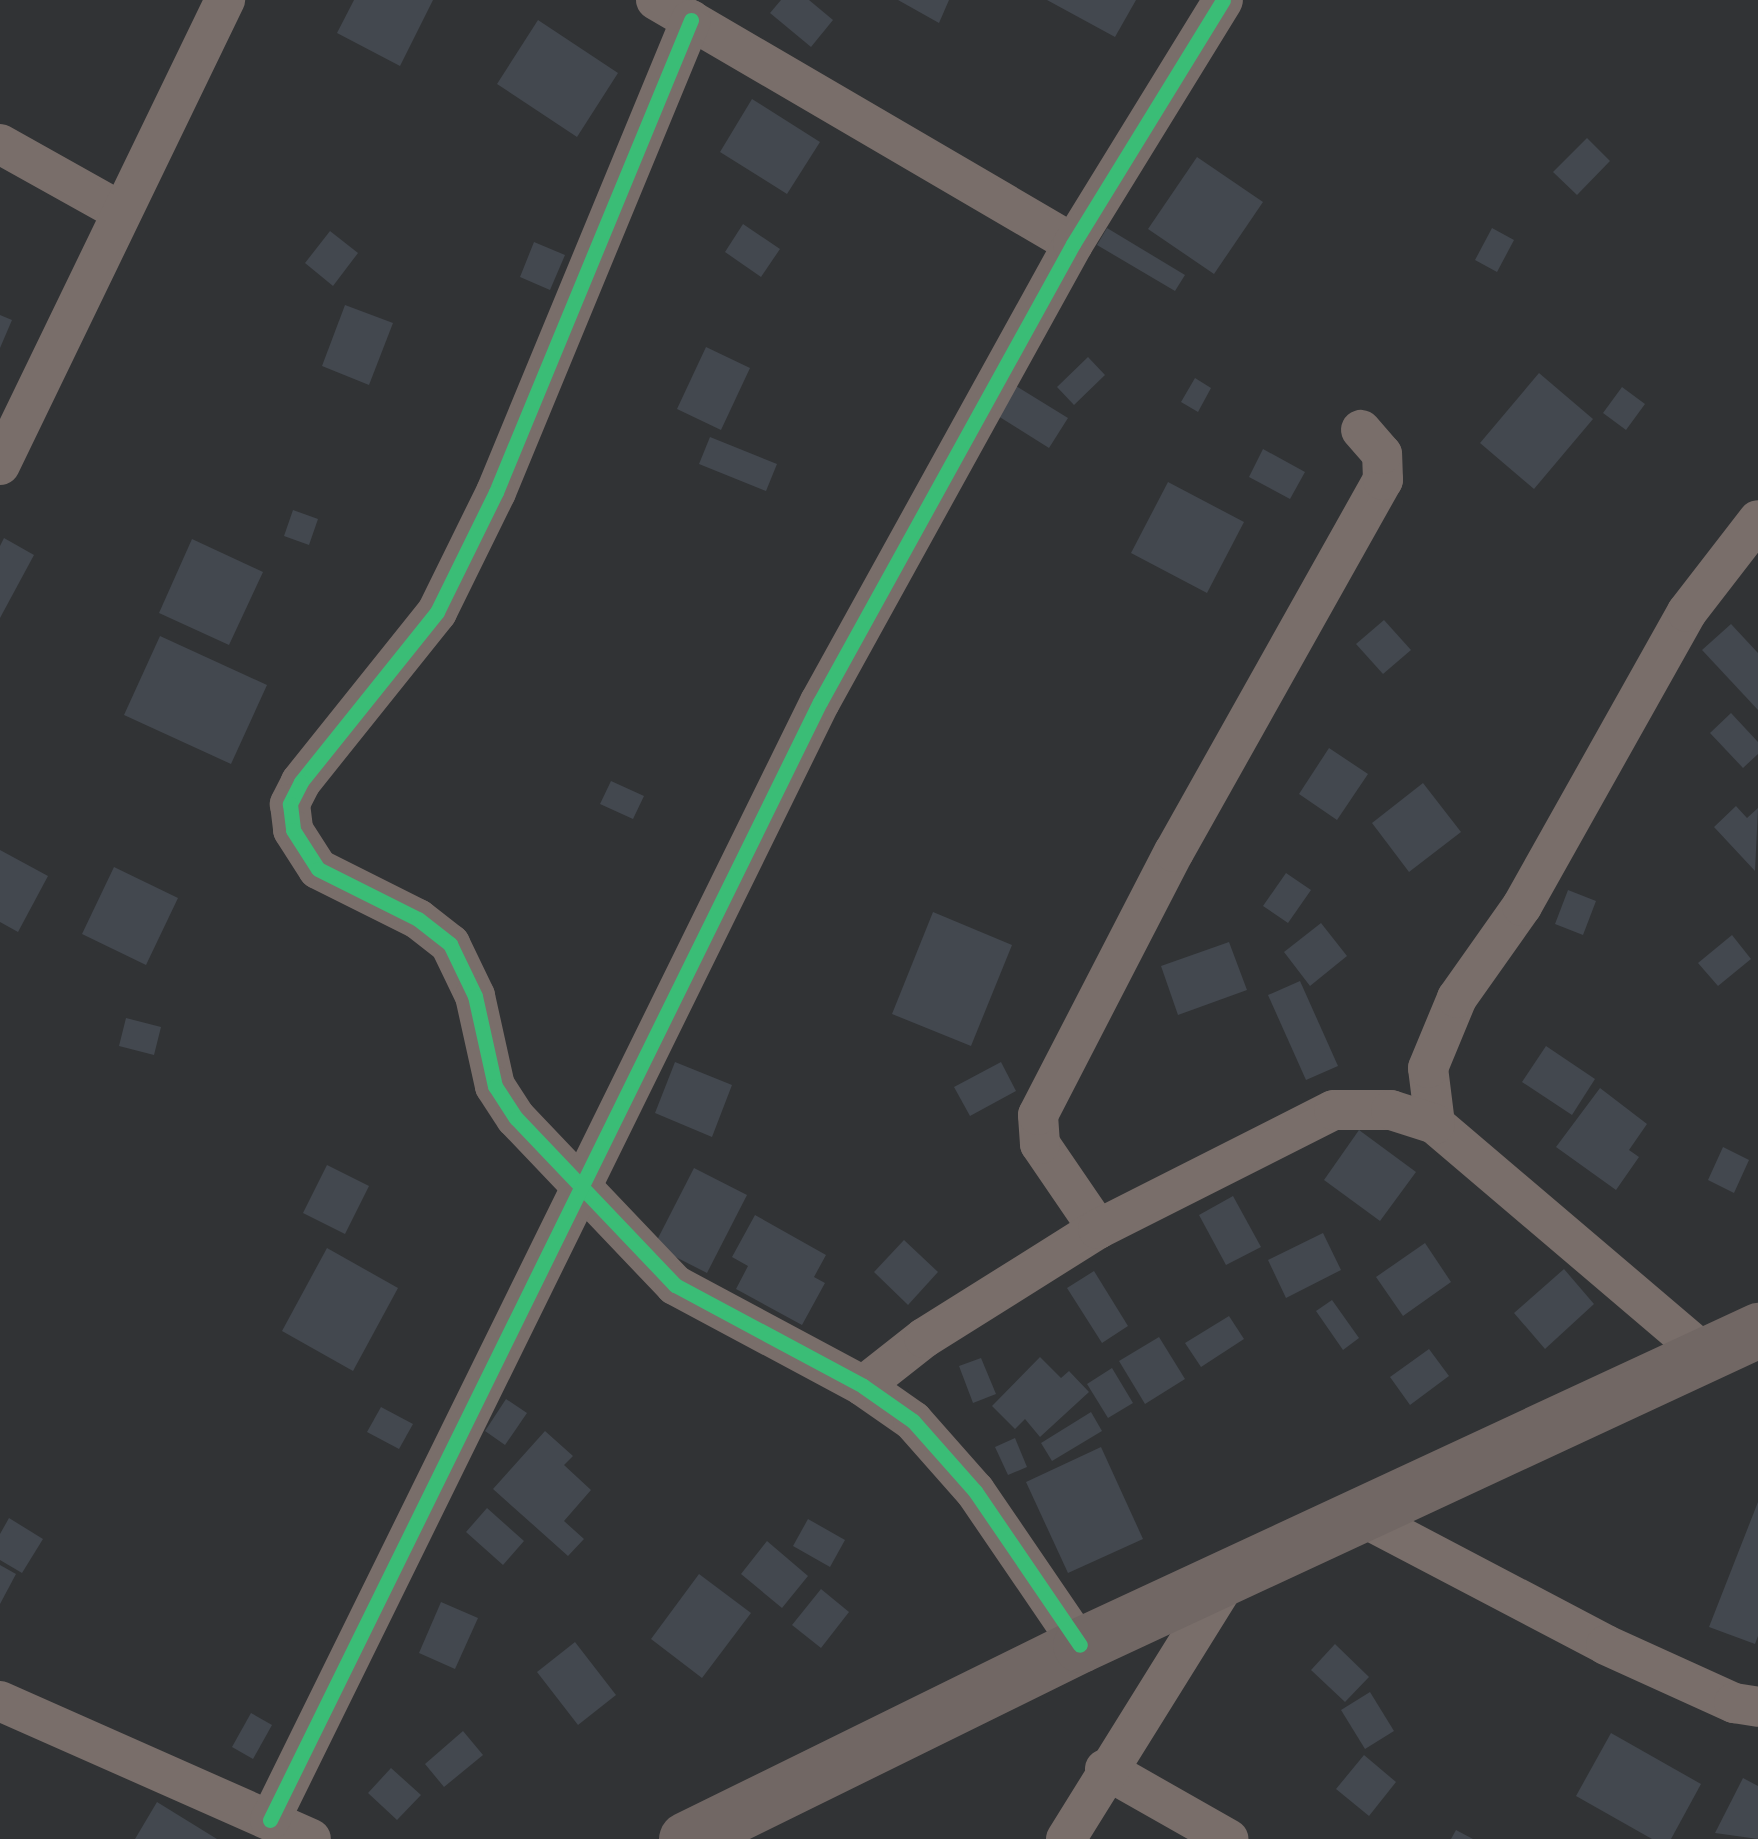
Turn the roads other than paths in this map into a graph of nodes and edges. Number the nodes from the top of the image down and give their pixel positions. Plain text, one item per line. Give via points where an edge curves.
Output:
1 (226, 0) edge
2 (656, 0) edge
3 (1223, 0) edge
4 (691, 20) junction
5 (0, 144) edge
6 (120, 211) junction
7 (1073, 244) junction
8 (1361, 430) dead end
9 (0, 464) edge
10 (1758, 520) edge
11 (1435, 1124) junction
12 (583, 1190) junction
13 (1098, 1229) junction
14 (1758, 1330) edge
15 (1706, 1354) junction
16 (863, 1386) junction
17 (1357, 1514) junction
18 (1229, 1577) junction
19 (1080, 1645) junction
20 (0, 1700) edge
21 (1758, 1707) edge
22 (1106, 1770) junction
23 (270, 1820) junction
24 (312, 1839) edge
25 (686, 1839) edge
26 (1066, 1839) edge
27 (1228, 1839) edge

1 - 6 street
2 - 4 street
3 - 7 street
4 - 7 street
4 - 12 street via 496,492 437,612 340,730 290,804 303,854 318,868 418,919 450,944 475,996 495,1086
5 - 6 street
6 - 9 street
7 - 12 street via 820,702
8 - 13 street via 1382,454 1383,480 1174,852 1038,1115 1040,1144
10 - 11 street via 1686,612 1522,906 1458,998 1428,1068
11 - 13 street via 1391,1110 1334,1110
11 - 15 street
12 - 16 street via 675,1285
12 - 23 street
13 - 16 street via 924,1338
14 - 15 main road
15 - 17 main road
16 - 19 street via 913,1421 975,1491
17 - 18 main road
17 - 21 street via 1606,1645 1734,1703
18 - 19 main road
18 - 22 street
19 - 25 main road
20 - 23 street
22 - 26 street
22 - 27 street
23 - 24 street

